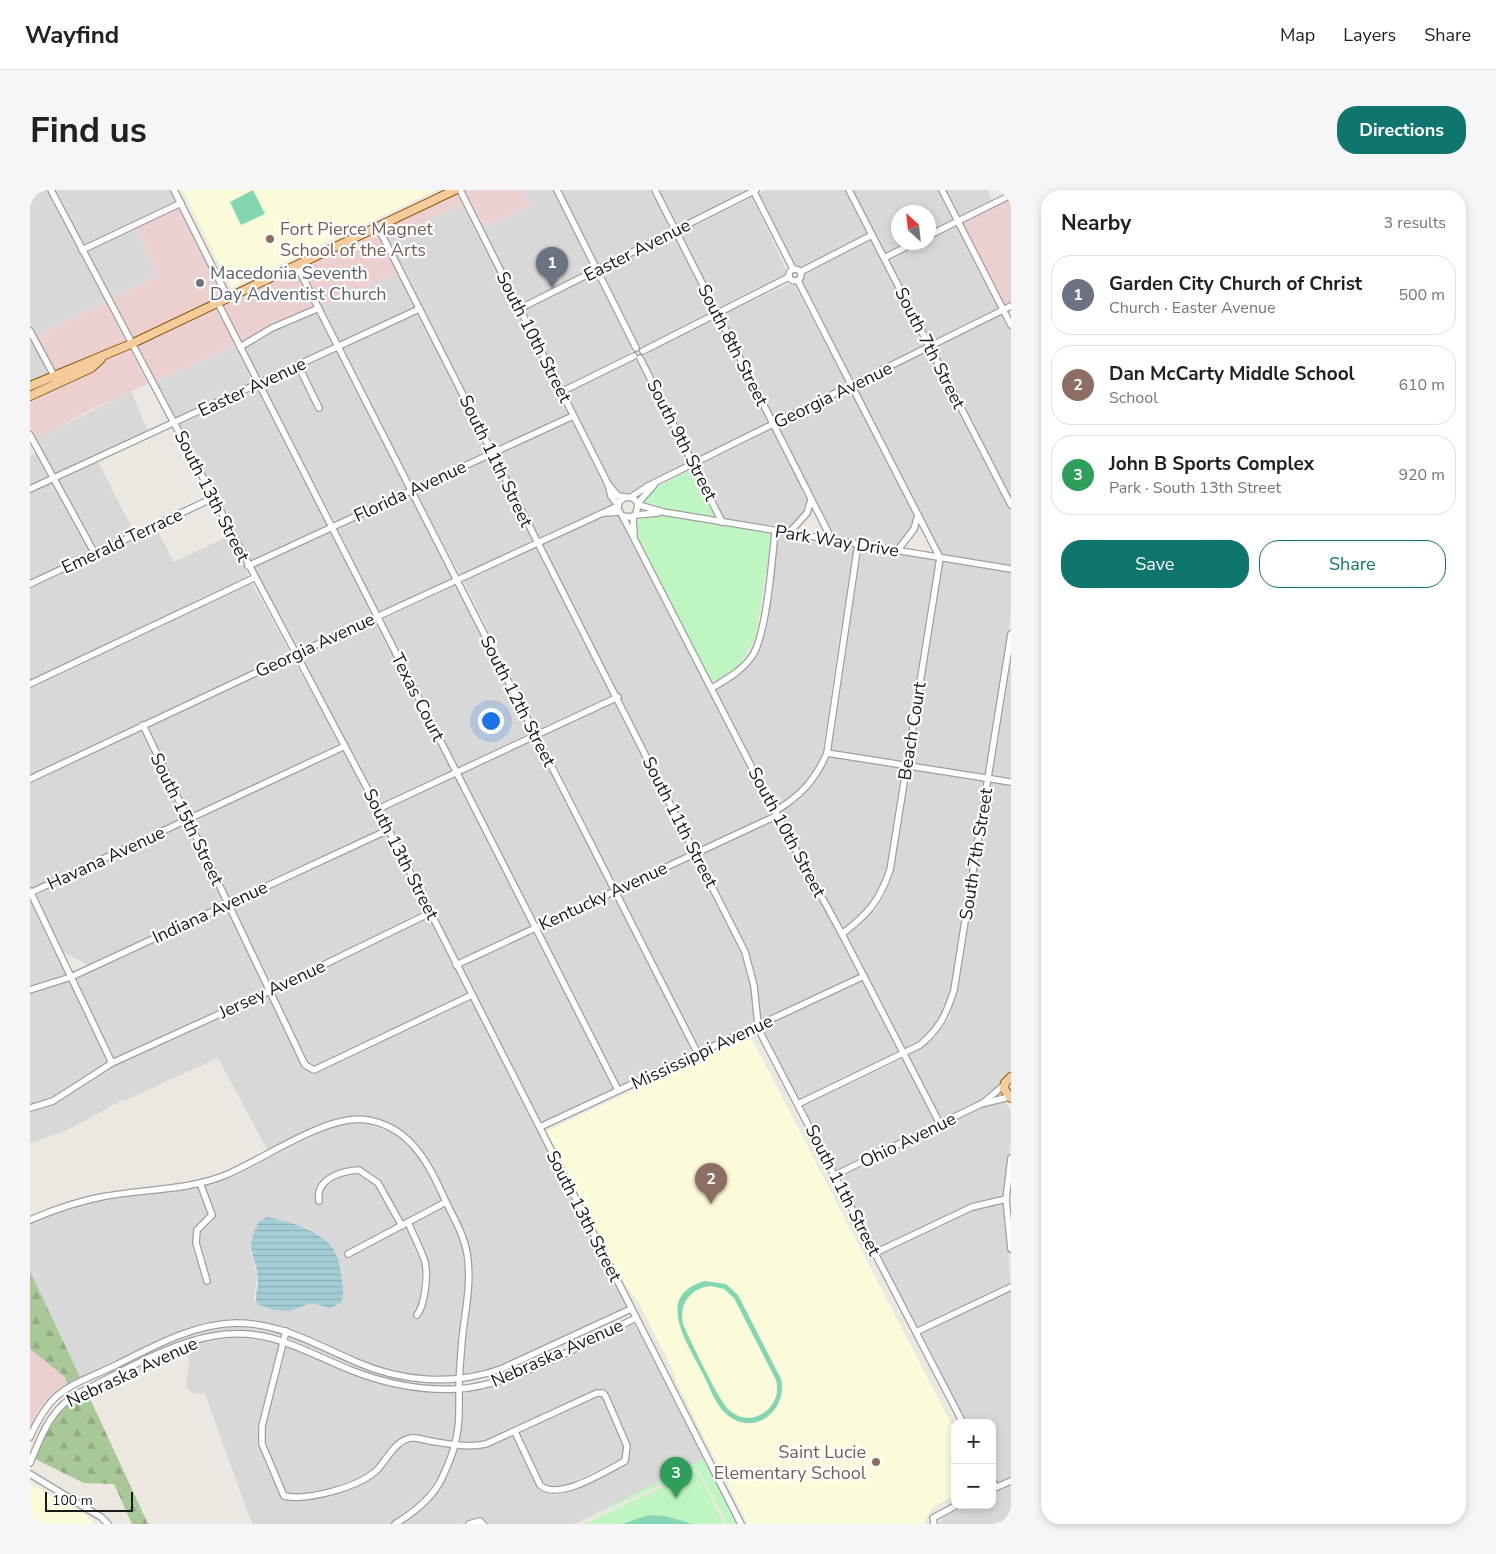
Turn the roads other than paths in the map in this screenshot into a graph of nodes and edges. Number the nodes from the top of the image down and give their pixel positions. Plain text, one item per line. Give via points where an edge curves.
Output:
1 (51, 190) edge
2 (174, 190) edge
3 (455, 190) edge
4 (460, 190) edge
5 (556, 190) edge
6 (655, 190) edge
7 (754, 190) edge
8 (849, 190) edge
9 (942, 190) edge
10 (1011, 195) edge
11 (181, 202) junction
12 (958, 221) junction
13 (378, 228) junction
14 (675, 231) junction
15 (936, 232) edge
16 (872, 235) junction
17 (82, 250) junction
18 (900, 250) edge
19 (884, 258) junction
20 (297, 266) junction
21 (793, 269) junction
22 (597, 270) junction
23 (800, 272) junction
24 (789, 277) junction
25 (798, 280) junction
26 (228, 298) junction
27 (218, 303) junction
28 (1011, 306) edge
29 (319, 308) junction
30 (419, 309) junction
31 (519, 309) junction
32 (1004, 310) junction
33 (717, 314) junction
34 (1011, 325) edge
35 (30, 331) edge
36 (131, 344) junction
37 (240, 347) junction
38 (339, 347) junction
39 (929, 347) junction
40 (636, 348) junction
41 (643, 351) junction
42 (107, 355) junction
43 (634, 356) junction
44 (640, 358) junction
45 (298, 365) junction
46 (54, 375) junction
47 (58, 383) junction
48 (259, 384) junction
49 (30, 386) edge
50 (852, 386) junction
51 (561, 392) junction
52 (30, 396) edge
53 (319, 408) dead end
54 (573, 416) junction
55 (175, 423) junction
56 (773, 425) junction
57 (30, 434) edge
58 (492, 453) junction
59 (694, 464) junction
60 (53, 478) junction
61 (656, 483) junction
62 (608, 484) junction
63 (30, 489) edge
64 (411, 490) junction
65 (627, 497) junction
66 (213, 498) junction
67 (811, 500) junction
68 (639, 504) junction
69 (1011, 505) edge
70 (620, 510) junction
71 (663, 512) junction
72 (635, 515) junction
73 (918, 515) junction
74 (722, 522) junction
75 (333, 526) junction
76 (775, 531) junction
77 (789, 533) junction
78 (634, 539) junction
79 (832, 540) junction
80 (537, 542) junction
81 (858, 544) junction
82 (897, 551) junction
83 (95, 554) junction
84 (940, 558) junction
85 (248, 566) junction
86 (1011, 569) edge
87 (254, 578) junction
88 (455, 580) junction
89 (30, 584) edge
90 (377, 617) junction
91 (1011, 634) edge
92 (295, 654) junction
93 (30, 684) edge
94 (712, 688) junction
95 (618, 697) junction
96 (143, 725) junction
97 (536, 735) junction
98 (345, 746) junction
99 (826, 753) junction
100 (906, 766) junction
101 (457, 772) junction
102 (988, 778) junction
103 (30, 779) edge
104 (1011, 782) edge
105 (378, 809) junction
106 (776, 813) junction
107 (188, 819) junction
108 (388, 830) junction
109 (696, 853) junction
110 (616, 891) junction
111 (30, 892) edge
112 (228, 904) junction
113 (430, 913) junction
114 (536, 928) junction
115 (842, 934) junction
116 (456, 965) junction
117 (864, 976) junction
118 (71, 977) junction
119 (30, 990) edge
120 (270, 991) junction
121 (472, 995) junction
122 (758, 1025) junction
123 (698, 1054) junction
124 (904, 1055) junction
125 (112, 1063) junction
126 (1008, 1080) edge
127 (618, 1090) junction
128 (1010, 1098) edge
129 (798, 1104) junction
130 (981, 1104) junction
131 (30, 1108) edge
132 (940, 1124) junction
133 (540, 1127) junction
134 (1011, 1158) edge
135 (835, 1175) junction
136 (200, 1183) junction
137 (1006, 1199) junction
138 (319, 1201) dead end
139 (446, 1202) junction
140 (30, 1220) edge
141 (405, 1224) junction
142 (1011, 1249) edge
143 (875, 1253) junction
144 (348, 1254) dead end
145 (207, 1281) dead end
146 (1011, 1287) edge
147 (631, 1309) junction
148 (417, 1315) dead end
149 (636, 1318) junction
150 (585, 1330) junction
151 (286, 1331) junction
152 (916, 1332) junction
153 (283, 1340) junction
154 (590, 1340) junction
155 (528, 1358) junction
156 (532, 1368) junction
157 (103, 1371) junction
158 (459, 1379) junction
159 (107, 1380) junction
160 (459, 1389) junction
161 (48, 1403) junction
162 (56, 1410) junction
163 (961, 1419) edge
164 (515, 1432) junction
165 (30, 1437) edge
166 (455, 1445) junction
167 (30, 1463) edge
168 (30, 1474) edge
169 (1011, 1480) edge
170 (996, 1487) edge
171 (951, 1509) edge
172 (933, 1521) edge
173 (108, 1524) edge
174 (395, 1524) edge
175 (469, 1524) edge
176 (483, 1524) edge
177 (741, 1524) edge

1 - 17 street, South 13th Street
2 - 11 street
3 - 13 main road
4 - 31 street, South 10th Street
5 - 22 street
6 - 14 street, South 8th Street
7 - 14 street, Easter Avenue
7 - 21 street
8 - 16 street, South 7th Street
9 - 12 street
10 - 12 street
11 - 17 street
11 - 26 street
12 - 15 street
12 - 32 street
13 - 20 main road
13 - 30 street, South 11th Street
14 - 22 street, Easter Avenue
14 - 33 street, South 8th Street
16 - 19 street, South 7th Street
16 - 23 street
17 - 36 street, South 13th Street
18 - 19 street
19 - 39 street, South 7th Street
20 - 26 main road
20 - 29 street, South 12th Street
21 - 23 street
21 - 24 street
22 - 31 street, Easter Avenue
22 - 40 street
23 - 25 street
24 - 25 street via 792,281
24 - 33 street
25 - 50 street
26 - 27 main road
27 - 36 main road
27 - 37 street, Texas Court
28 - 32 street, Georgia Avenue
29 - 37 street via 272,328
29 - 38 street, South 12th Street
30 - 38 street, Easter Avenue
30 - 58 street, South 11th Street
31 - 51 street, South 10th Street
32 - 34 street
32 - 39 street, Georgia Avenue
33 - 41 street
33 - 56 street, South 8th Street
35 - 46 street
36 - 42 main road
36 - 55 street, South 13th Street
37 - 48 street, Texas Court
38 - 45 street, Easter Avenue
38 - 64 street, South 12th Street
39 - 50 street, Georgia Avenue
39 - 69 street, South 7th Street
40 - 41 street
40 - 43 street
41 - 44 street
42 - 46 main road
42 - 47 main road via 91,368
43 - 44 street
43 - 51 street
44 - 59 street, South 9th Street
45 - 48 street, Easter Avenue
45 - 53 street
46 - 47 street
46 - 49 main road
47 - 52 main road
48 - 55 street, Easter Avenue
48 - 75 street, Texas Court
50 - 56 street, Georgia Avenue
50 - 73 street
51 - 54 street, South 10th Street
54 - 58 street, Florida Avenue
54 - 62 street, South 10th Street
55 - 60 street, Easter Avenue
55 - 66 street, South 13th Street
56 - 59 street, Georgia Avenue
56 - 67 street, South 8th Street
57 - 60 street
58 - 64 street, Florida Avenue
58 - 80 street, South 11th Street
59 - 61 street, Georgia Avenue
59 - 74 street, South 9th Street
60 - 63 street, Easter Avenue
60 - 83 street
61 - 65 street, Georgia Avenue
61 - 68 street, Georgia Avenue
62 - 65 street, South 10th Street via 618,496
62 - 70 street, South 10th Street
64 - 75 street, Florida Avenue
64 - 88 street, South 12th Street
65 - 68 street, South 10th Street
65 - 70 street, Georgia Avenue
66 - 83 street, Emerald Terrace
66 - 85 street, South 13th Street
67 - 77 street via 807,513
67 - 79 street, South 8th Street
68 - 71 street, Park Way Drive
68 - 72 street
70 - 72 street, Park Way Drive
70 - 78 street, South 10th Street
70 - 80 street, Georgia Avenue via 600,514
71 - 72 street, Park Way Drive
71 - 74 street, Park Way Drive
72 - 78 street, South 10th Street
73 - 82 street via 914,529
73 - 84 street
74 - 76 street, Park Way Drive
75 - 85 street, Florida Avenue
75 - 90 street, Texas Court
76 - 77 street, Park Way Drive
76 - 94 street via 761,636 753,654 737,672
77 - 79 street, Park Way Drive
78 - 94 street, South 10th Street
79 - 81 street, Park Way Drive
80 - 88 street, Georgia Avenue
80 - 95 street, South 11th Street
81 - 82 street, Park Way Drive
81 - 99 street
82 - 84 street, Park Way Drive
83 - 89 street, Emerald Terrace
84 - 86 street, Park Way Drive
84 - 100 street, Beach Court
85 - 87 street, South 13th Street
87 - 92 street, South 13th Street
87 - 93 street
88 - 90 street, Georgia Avenue
88 - 97 street, South 12th Street
90 - 92 street, Georgia Avenue
90 - 101 street, Texas Court
91 - 102 street, South 7th Street
92 - 96 street, Georgia Avenue
92 - 98 street, South 13th Street
94 - 106 street, South 10th Street
95 - 97 street
95 - 109 street, South 11th Street
96 - 103 street, Georgia Avenue
96 - 107 street, South 15th Street
97 - 101 street
97 - 110 street, South 12th Street
98 - 105 street, South 13th Street
98 - 107 street, Havana Avenue
99 - 100 street
99 - 106 street via 817,774 806,788
100 - 102 street
100 - 115 street, Beach Court via 890,870 882,892 873,907
101 - 105 street
101 - 114 street, Texas Court
102 - 104 street
102 - 124 street, South 7th Street via 954,990 946,1017 932,1035
105 - 108 street, South 13th Street
106 - 109 street, Kentucky Avenue
106 - 115 street, South 10th Street
107 - 111 street, Havana Avenue
107 - 112 street, South 15th Street
108 - 112 street, Indiana Avenue
108 - 113 street, South 13th Street
109 - 110 street, Kentucky Avenue
109 - 122 street, South 11th Street via 745,952 754,986
110 - 114 street, Kentucky Avenue
110 - 123 street, South 12th Street
111 - 118 street
112 - 118 street, Indiana Avenue
112 - 120 street, South 15th Street
113 - 116 street, South 13th Street
113 - 120 street, Jersey Avenue
114 - 116 street, Kentucky Avenue
114 - 127 street, Texas Court
115 - 117 street, South 10th Street
116 - 121 street, South 13th Street
117 - 122 street, Mississippi Avenue
117 - 124 street, South 10th Street
118 - 119 street, Indiana Avenue
118 - 125 street
120 - 121 street, South 15th Street via 305,1065 314,1070
120 - 125 street, Jersey Avenue
121 - 133 street, South 13th Street
122 - 123 street, Mississippi Avenue
122 - 129 street, South 11th Street
123 - 127 street, Mississippi Avenue
124 - 129 street
124 - 132 street, South 10th Street
125 - 131 street, Jersey Avenue via 53,1101
126 - 128 main road via 1005,1092
126 - 130 street, Ohio Avenue
127 - 133 street, Mississippi Avenue
128 - 130 street, Ohio Avenue
129 - 135 street, South 11th Street
130 - 132 street, Ohio Avenue
132 - 135 street, Ohio Avenue
133 - 147 street, South 13th Street
134 - 137 street
135 - 143 street, South 11th Street
136 - 139 street via 251,1164 330,1124 368,1120 399,1132 417,1148
136 - 140 street via 102,1197 71,1204
136 - 145 street via 212,1215 197,1230 196,1242
137 - 142 street
137 - 143 street via 972,1207
138 - 141 street via 317,1192 321,1185 337,1174 359,1170 378,1182
139 - 141 street
139 - 158 street via 464,1240 470,1274
141 - 144 street
141 - 148 street via 425,1262 424,1293
143 - 152 street, South 11th Street
146 - 152 street
147 - 149 street, South 13th Street
147 - 150 street, Nebraska Avenue
149 - 154 street, Nebraska Avenue
149 - 177 street, South 13th Street
150 - 154 street
150 - 155 street, Nebraska Avenue
151 - 153 street
151 - 157 street, Nebraska Avenue via 236,1324 195,1330
151 - 158 street, Nebraska Avenue via 377,1370 404,1377
152 - 163 street, South 11th Street
153 - 159 street, Nebraska Avenue via 236,1334 197,1340
153 - 160 street, Nebraska Avenue via 352,1371 403,1387
153 - 166 street via 262,1426 262,1444 284,1496 295,1498 331,1492 360,1480 376,1470 401,1442 410,1438
154 - 156 street, Nebraska Avenue
155 - 156 street
155 - 158 street, Nebraska Avenue via 482,1376
156 - 160 street, Nebraska Avenue
157 - 159 street
157 - 161 street, Nebraska Avenue via 66,1389
158 - 160 street
159 - 162 street, Nebraska Avenue via 71,1396
160 - 166 street via 459,1426
161 - 162 street
161 - 165 street, Nebraska Avenue
162 - 167 street, Nebraska Avenue
164 - 164 street via 603,1393 627,1446 627,1454 625,1461 599,1475 561,1491 545,1490
164 - 166 street via 486,1444
166 - 174 street via 441,1480 427,1499
168 - 173 street
169 - 170 street
171 - 172 street
175 - 176 street via 480,1521

